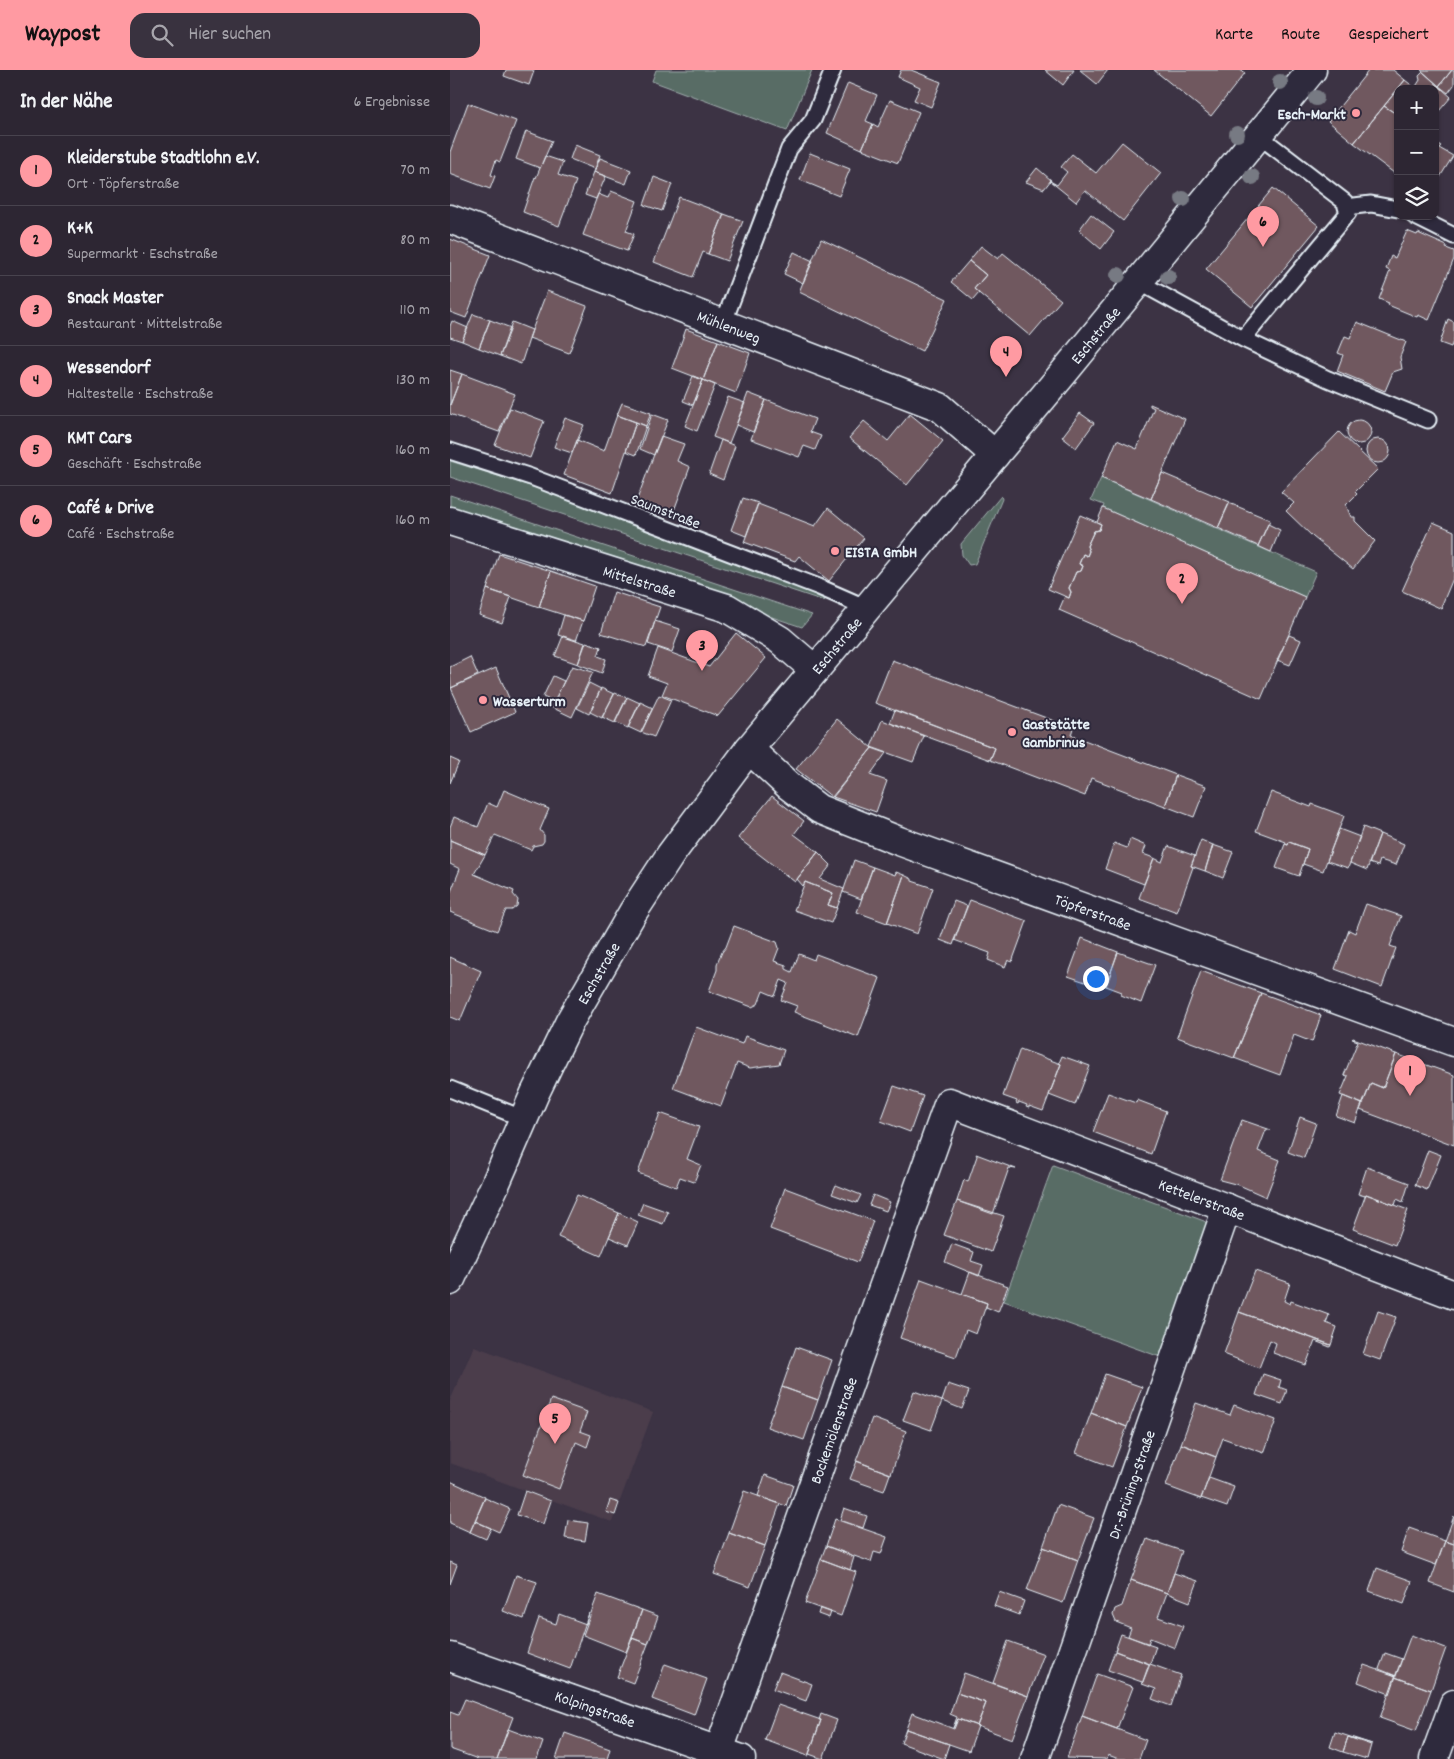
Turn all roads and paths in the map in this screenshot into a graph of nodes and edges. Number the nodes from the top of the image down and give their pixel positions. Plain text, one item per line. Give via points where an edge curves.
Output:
1 (833, 70) edge
2 (1312, 70) edge
3 (1258, 135) junction
4 (1346, 207) junction
5 (1394, 208) edge
6 (450, 219) edge
7 (1422, 220) edge
8 (1454, 236) edge
9 (1137, 281) junction
10 (723, 324) junction
11 (1244, 339) junction
12 (1428, 420) dead end
13 (450, 451) edge
14 (995, 455) junction
15 (450, 521) edge
16 (867, 608) junction
17 (815, 670) junction
18 (749, 749) junction
19 (1454, 1042) edge
20 (450, 1090) edge
21 (949, 1102) joint
22 (524, 1119) junction
23 (1227, 1208) junction
24 (450, 1281) edge
25 (1454, 1295) edge
26 (450, 1657) edge
27 (1454, 1704) edge
28 (725, 1756) edge
29 (1034, 1759) edge
30 (1434, 1759) edge

1 - 10 lane via 813,120 788,149
2 - 3 street, Eschstraße
3 - 4 lane via 1345,202
3 - 9 street, Eschstraße
4 - 5 lane via 1371,204
4 - 11 lane via 1348,213
6 - 10 street, Mühlenweg
7 - 8 lane
9 - 11 lane
9 - 14 street, Eschstraße
10 - 14 street, Mühlenweg via 940,407
11 - 12 lane via 1328,379
13 - 16 lane, Saumstraße via 531,477
14 - 16 street, Eschstraße
15 - 17 street, Mittelstraße via 727,608 780,640
16 - 17 street, Eschstraße
17 - 18 street, Eschstraße
18 - 19 street, Töpferstraße via 819,809
18 - 22 street, Eschstraße via 670,854 633,912 570,1021
20 - 22 lane
21 - 23 street, Kettelerstraße
21 - 28 street, Bockemölenstraße
22 - 24 street, Eschstraße
23 - 25 street, Kettelerstraße
23 - 29 street, Dr.-Brüning-Straße
26 - 28 street, Kolpingstraße
27 - 30 street

